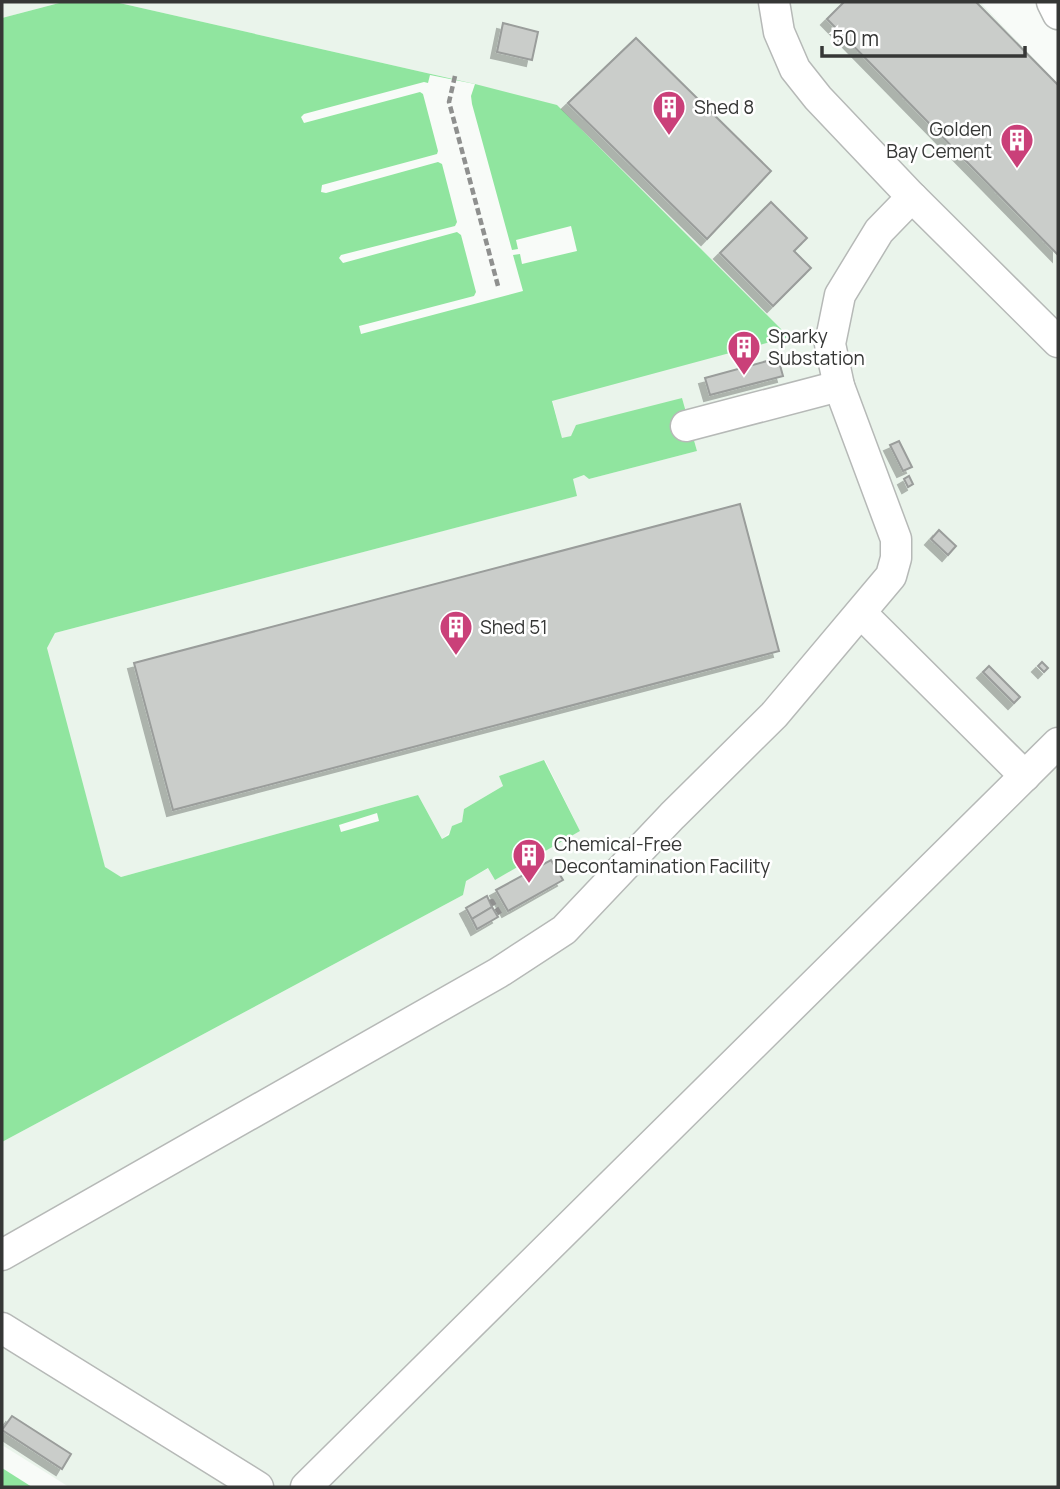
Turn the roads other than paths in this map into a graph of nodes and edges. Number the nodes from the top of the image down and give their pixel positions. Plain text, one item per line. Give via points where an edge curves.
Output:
1 (774, 2) edge
2 (1052, 2) edge
3 (1058, 14) edge
4 (912, 197) junction
5 (1005, 289) junction
6 (1058, 316) edge
7 (1058, 342) edge
8 (839, 386) junction
9 (686, 426) dead end
10 (861, 613) junction
11 (1058, 743) edge
12 (1025, 776) junction
13 (2, 1255) edge
14 (2, 1328) edge
15 (258, 1487) edge
16 (306, 1487) edge

1 - 4 street via 779,32 794,69
2 - 3 street
4 - 5 street
4 - 8 street via 879,231 840,295 830,344
5 - 6 street
5 - 7 street
8 - 9 street
8 - 10 street via 896,539 891,576
10 - 12 street
10 - 13 street via 775,715 564,930 486,980
11 - 12 street
12 - 16 street
14 - 15 street

